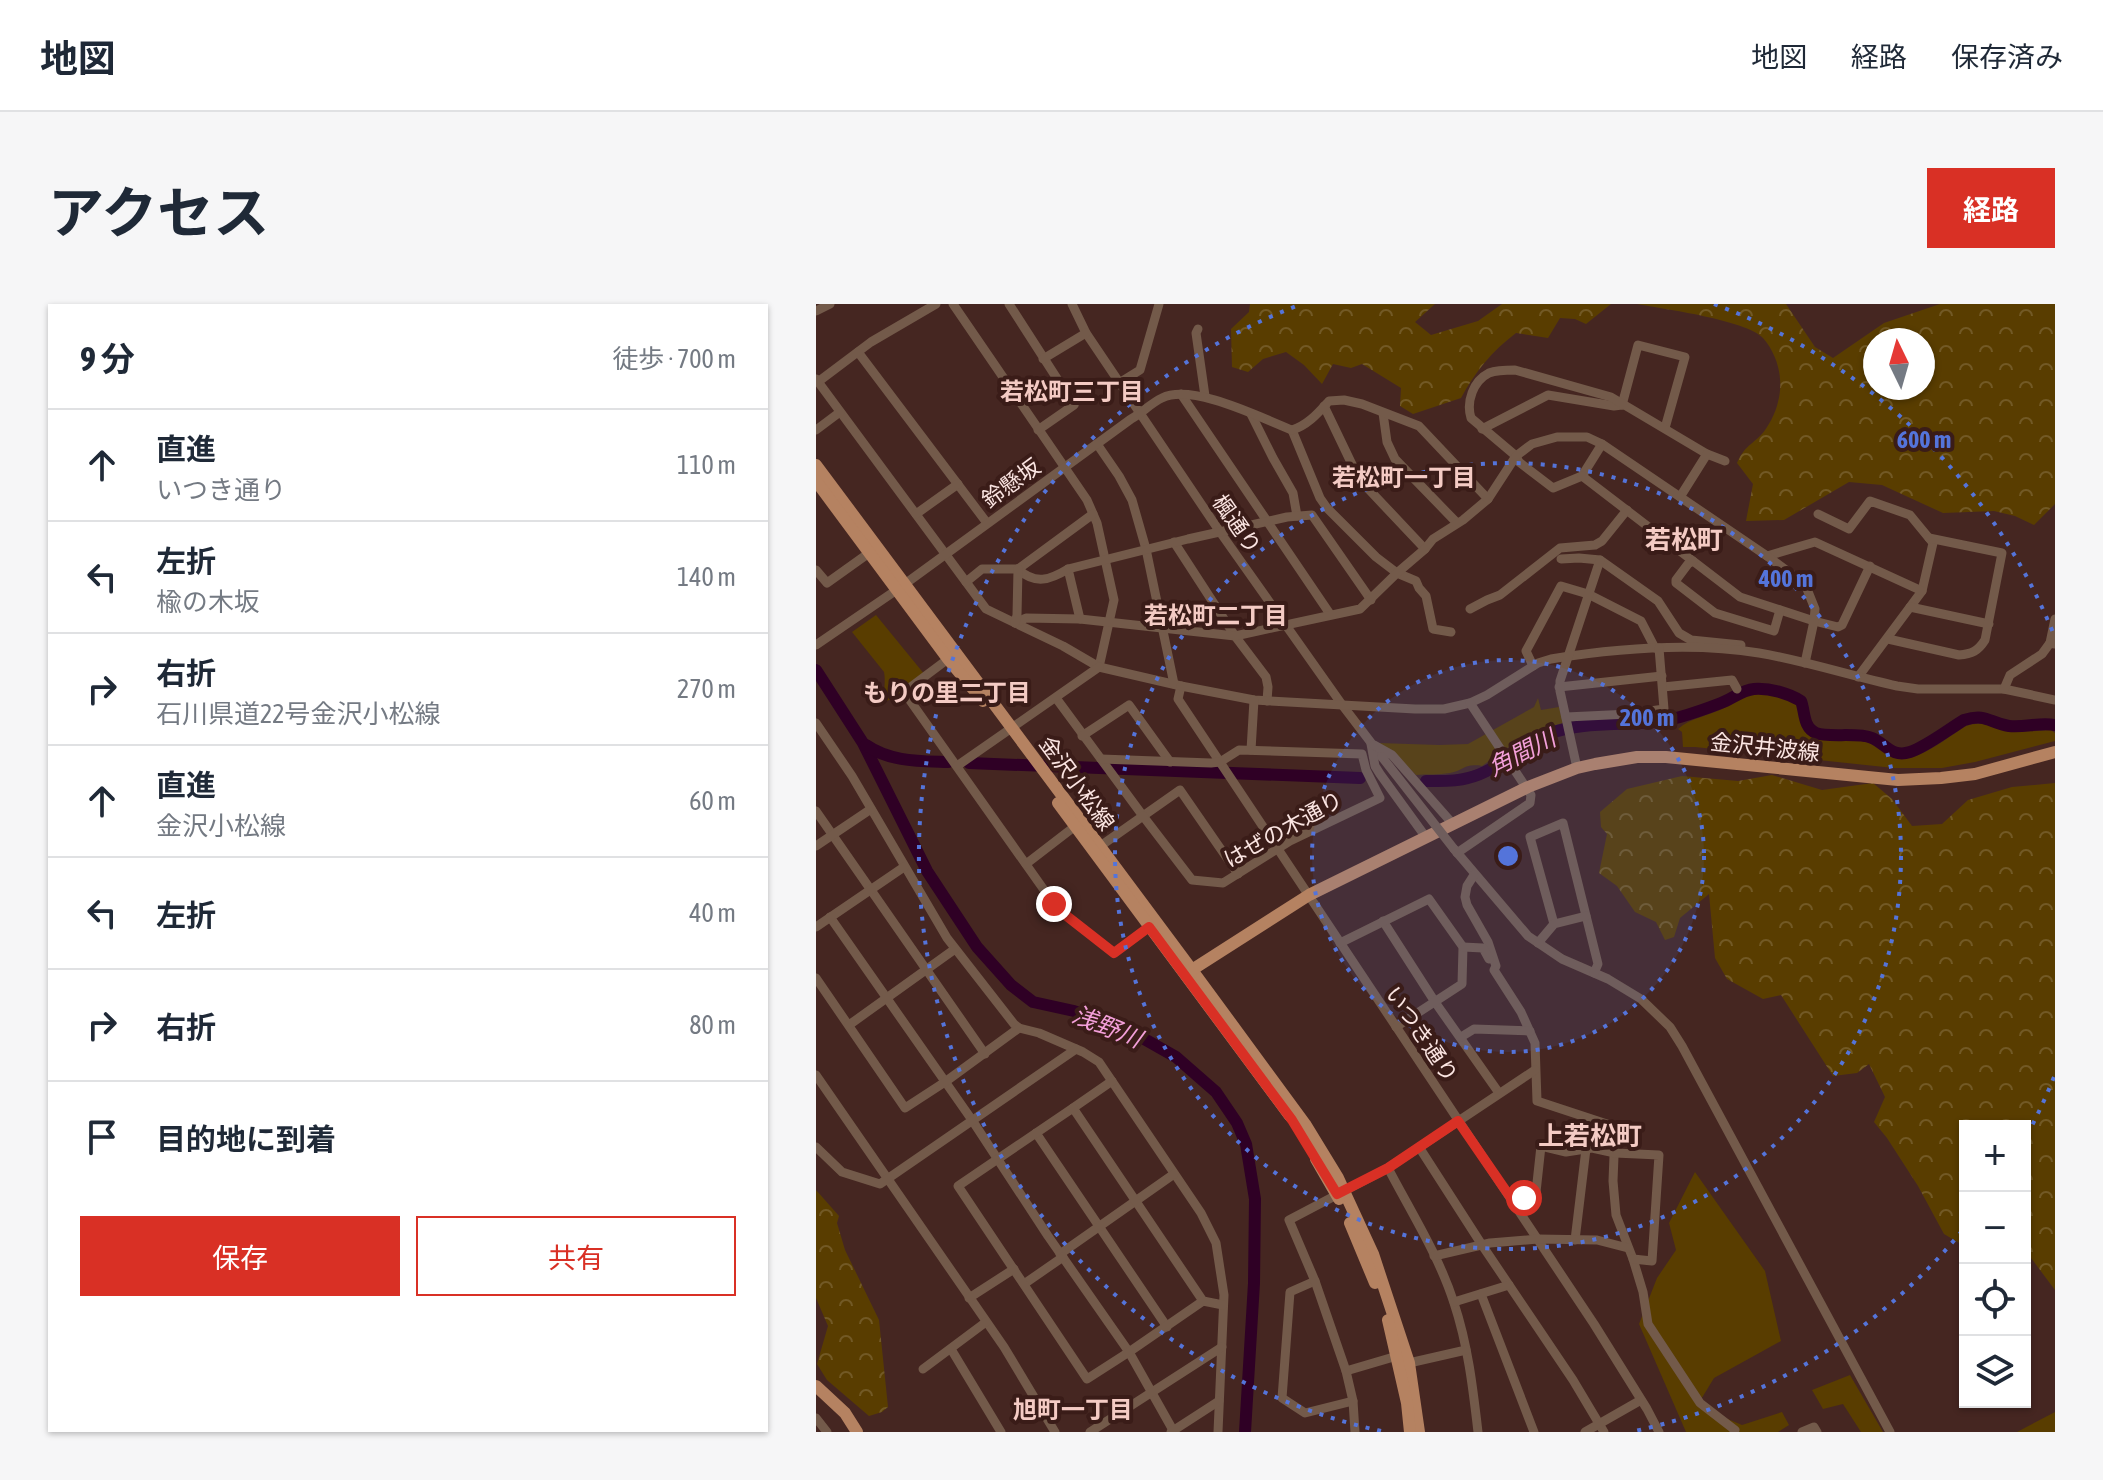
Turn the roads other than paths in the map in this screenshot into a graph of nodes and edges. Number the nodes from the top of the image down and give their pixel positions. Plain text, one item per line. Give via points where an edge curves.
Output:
1 (830, 304) edge
2 (936, 304) edge
3 (953, 304) edge
4 (1009, 304) edge
5 (1072, 304) edge
6 (1159, 304) edge
7 (816, 311) edge
8 (1198, 329) dead end
9 (1086, 333) junction
10 (858, 352) junction
11 (1043, 359) junction
12 (817, 380) edge
13 (1119, 383) junction
14 (1181, 394) junction
15 (1205, 396) junction
16 (1622, 405) junction
17 (1324, 406) junction
18 (840, 412) junction
19 (1383, 413) junction
20 (1140, 414) junction
21 (1251, 414) junction
22 (1665, 428) junction
23 (1482, 429) junction
24 (816, 430) edge
25 (1038, 430) junction
26 (1292, 430) junction
27 (1097, 444) junction
28 (1602, 444) junction
29 (1707, 454) junction
30 (1516, 456) junction
31 (1725, 461) dead end
32 (816, 465) edge
33 (1064, 467) junction
34 (1582, 476) junction
35 (816, 481) edge
36 (958, 484) junction
37 (1680, 497) junction
38 (1488, 499) junction
39 (1627, 510) junction
40 (916, 514) junction
41 (1093, 514) junction
42 (1818, 514) dead end
43 (1297, 516) junction
44 (1268, 522) junction
45 (987, 523) junction
46 (1457, 523) junction
47 (1220, 532) junction
48 (1929, 538) junction
49 (1174, 542) junction
50 (1146, 549) junction
51 (1425, 549) junction
52 (869, 553) junction
53 (944, 553) junction
54 (1767, 556) junction
55 (1561, 559) dead end
56 (1106, 560) junction
57 (1600, 560) junction
58 (1693, 561) junction
59 (1870, 566) junction
60 (1018, 569) junction
61 (1068, 569) junction
62 (816, 570) edge
63 (1397, 573) junction
64 (966, 582) junction
65 (901, 586) junction
66 (1922, 591) junction
67 (1588, 594) junction
68 (1371, 600) junction
69 (1910, 607) junction
70 (1470, 609) dead end
71 (1780, 610) junction
72 (1330, 614) junction
73 (1080, 619) junction
74 (2055, 619) edge
75 (1110, 621) junction
76 (1814, 621) junction
77 (1015, 623) junction
78 (1287, 624) junction
79 (1989, 624) junction
80 (1161, 628) junction
81 (1451, 632) dead end
82 (1235, 636) junction
83 (1888, 639) junction
84 (2052, 644) edge
85 (816, 645) edge
86 (1657, 648) junction
87 (1567, 657) junction
88 (948, 659) junction
89 (1806, 661) junction
90 (1533, 666) junction
91 (1099, 667) junction
92 (1858, 677) junction
93 (1662, 681) junction
94 (1177, 685) junction
95 (1559, 687) junction
96 (1737, 689) dead end
97 (2004, 689) junction
98 (1056, 698) junction
99 (1254, 700) junction
100 (2055, 700) edge
101 (1267, 701) junction
102 (1470, 703) junction
103 (1343, 706) junction
104 (816, 723) edge
105 (1567, 724) junction
106 (1010, 730) junction
107 (1082, 736) junction
108 (1371, 743) junction
109 (1251, 750) junction
110 (2055, 752) edge
111 (1102, 761) junction
112 (1170, 762) junction
113 (1222, 764) junction
114 (957, 766) junction
115 (1577, 768) junction
116 (1040, 772) junction
117 (1528, 787) junction
118 (871, 809) junction
119 (816, 811) edge
120 (1143, 816) junction
121 (1452, 823) junction
122 (1074, 827) junction
123 (833, 835) junction
124 (1425, 836) junction
125 (816, 846) edge
126 (1099, 847) junction
127 (1278, 848) junction
128 (1455, 851) junction
129 (1026, 864) junction
130 (904, 867) junction
131 (1238, 874) junction
132 (1474, 875) junction
133 (870, 890) junction
134 (1309, 895) junction
135 (1586, 916) junction
136 (830, 917) junction
137 (1383, 921) junction
138 (1554, 924) junction
139 (816, 927) edge
140 (1149, 927) junction
141 (1340, 943) junction
142 (1538, 943) junction
143 (1463, 947) junction
144 (955, 949) junction
145 (926, 970) junction
146 (1494, 970) junction
147 (1188, 972) junction
148 (1594, 973) junction
149 (816, 978) edge
150 (887, 998) junction
151 (1435, 1002) junction
152 (849, 1025) junction
153 (1396, 1027) junction
154 (1019, 1028) junction
155 (1530, 1031) junction
156 (1461, 1037) junction
157 (1076, 1049) junction
158 (985, 1054) junction
159 (1535, 1070) junction
160 (816, 1075) edge
161 (1112, 1081) junction
162 (945, 1082) junction
163 (1499, 1093) junction
164 (1073, 1108) junction
165 (972, 1120) junction
166 (1458, 1121) junction
167 (1036, 1133) junction
168 (816, 1147) edge
169 (1419, 1147) junction
170 (1586, 1149) junction
171 (1615, 1153) junction
172 (997, 1160) junction
173 (1388, 1168) junction
174 (1174, 1174) junction
175 (888, 1178) junction
176 (1340, 1193) junction
177 (1137, 1202) junction
178 (1515, 1204) junction
179 (1100, 1227) junction
180 (1538, 1239) junction
181 (1575, 1240) junction
182 (1482, 1245) junction
183 (1628, 1248) junction
184 (1062, 1255) junction
185 (1434, 1256) junction
186 (1633, 1259) junction
187 (1014, 1269) junction
188 (1315, 1281) junction
189 (1024, 1284) junction
190 (1509, 1285) junction
191 (1481, 1294) junction
192 (969, 1298) junction
193 (1203, 1301) junction
194 (1454, 1302) junction
195 (1223, 1305) junction
196 (986, 1322) junction
197 (1167, 1327) junction
198 (1222, 1347) junction
199 (951, 1349) junction
200 (1466, 1350) junction
201 (1129, 1352) junction
202 (1397, 1356) junction
203 (1409, 1363) junction
204 (923, 1369) dead end
205 (1346, 1371) junction
206 (816, 1386) edge
207 (1152, 1393) junction
208 (1641, 1400) junction
209 (1219, 1401) junction
210 (1353, 1401) junction
211 (816, 1418) edge
212 (1602, 1428) edge
213 (827, 1432) edge
214 (857, 1432) edge
215 (1001, 1432) edge
216 (1055, 1432) edge
217 (1090, 1432) edge
218 (1173, 1432) edge
219 (1218, 1432) edge
220 (1355, 1432) edge
221 (1410, 1432) edge
222 (1419, 1432) edge
223 (1478, 1432) edge
224 (1534, 1432) edge
225 (1585, 1432) edge
226 (1659, 1432) edge
227 (1734, 1432) edge
228 (1802, 1432) edge
229 (1817, 1432) edge
230 (1890, 1432) edge

1 - 7 street
2 - 10 street
3 - 25 street
4 - 11 street
5 - 9 street, 楓通り
6 - 13 street via 1140,370
8 - 15 street
9 - 11 street
9 - 13 street, 楓通り
10 - 12 street
10 - 36 street
11 - 25 street via 1074,405
12 - 18 street
13 - 20 street, 楓通り
14 - 15 street
14 - 20 street, 鈴懸坂 via 1161,398
14 - 44 street
15 - 21 street
16 - 22 street
16 - 22 street via 1638,345 1685,357
16 - 23 street via 1548,395
16 - 23 street via 1611,397 1500,370 1477,383 1469,401 1471,418
17 - 19 street via 1344,400
17 - 26 street
17 - 51 street via 1359,479
18 - 24 street
18 - 40 street
19 - 38 street via 1419,426
19 - 46 street via 1395,459
20 - 27 street, 鈴懸坂
20 - 47 street, 楓通り
21 - 26 street
21 - 43 street via 1293,493
22 - 29 street
23 - 30 street
25 - 33 street
26 - 63 street via 1327,508
27 - 33 street, 鈴懸坂
27 - 50 street via 1129,492
28 - 30 street via 1587,437 1557,437 1532,444
28 - 34 street
28 - 37 street
29 - 31 street
29 - 37 street
30 - 34 street via 1553,488
30 - 38 street
32 - 65 main road, 金沢小松線
33 - 41 street
33 - 45 street, 鈴懸坂
34 - 39 street
35 - 52 main road, 金沢小松線
36 - 40 street
36 - 45 street
37 - 54 street
38 - 46 street
39 - 58 street
39 - 70 street via 1602,541 1560,548 1500,595
40 - 53 street
41 - 56 street
41 - 60 street
42 - 48 street via 1849,529 1870,501 1910,515
43 - 44 street
43 - 68 street via 1312,515
44 - 47 street
44 - 72 street
45 - 53 street, 鈴懸坂
46 - 51 street
47 - 49 street
47 - 78 street, 楓通り
48 - 66 street via 1933,543
48 - 79 street via 2002,553
49 - 50 street
49 - 82 street
50 - 56 street
50 - 80 street
51 - 63 street
52 - 62 street via 827,583
52 - 65 main road, 金沢小松線
53 - 64 street
53 - 65 street, 鈴懸坂
54 - 59 street via 1815,542
54 - 76 street via 1805,584
55 - 57 street
56 - 61 street
56 - 75 street via 1114,600
57 - 67 street
57 - 89 street via 1658,601 1679,633 1691,640 1725,642
58 - 71 street via 1740,597
58 - 71 street via 1676,583 1715,613 1774,631
59 - 66 street
59 - 76 street via 1842,625
60 - 61 street via 1042,580
60 - 64 street via 982,569
60 - 77 street
61 - 73 street
63 - 68 street
63 - 81 street via 1416,581 1426,596 1433,629
64 - 77 street via 986,609
65 - 85 street, 鈴懸坂
65 - 88 main road, 金沢小松線
65 - 106 main road, 金沢小松線
66 - 69 street
67 - 86 street via 1641,621
67 - 87 street
67 - 90 street via 1561,586 1526,651
68 - 72 street via 1360,609
69 - 79 street
69 - 83 street
71 - 76 street
72 - 78 street
73 - 75 street
73 - 77 street via 1026,618
74 - 84 street
75 - 80 street
75 - 91 street
76 - 89 street
77 - 91 street
78 - 82 street
78 - 103 street, 楓通り
79 - 83 street via 1985,640 1970,654
80 - 82 street
80 - 94 street
82 - 101 street via 1266,677
83 - 92 street
84 - 97 street via 2010,675
86 - 87 street
86 - 89 street via 1730,649
86 - 93 street
87 - 90 street
87 - 95 street
88 - 106 main road, 金沢小松線
88 - 114 street via 904,692
89 - 92 street
90 - 102 street
91 - 94 street
91 - 98 street
92 - 97 street via 1918,689
93 - 95 street
93 - 96 street via 1732,680
93 - 105 street via 1664,709
94 - 99 street
94 - 113 street via 1178,699
95 - 105 street
97 - 100 street
98 - 106 street
98 - 107 street, はぜの木通り
99 - 101 street
99 - 109 street
101 - 103 street
102 - 103 street via 1444,709
102 - 117 street
103 - 108 street, 楓通り
104 - 118 street
105 - 115 street
106 - 114 street
106 - 116 main road, 金沢小松線
107 - 111 street, はぜの木通り
107 - 112 street via 1129,705
108 - 121 street via 1392,755
108 - 124 street via 1375,766
108 - 128 street, 楓通り, bridge
109 - 113 street via 1233,752
109 - 127 street, はぜの木通り via 1362,754 1380,798
110 - 115 main road, 金沢井波線 via 1975,774 1898,780 1666,757
111 - 112 street
111 - 120 street, はぜの木通り
112 - 113 street
113 - 127 street, いつき通り
114 - 129 street
115 - 117 main road, 金沢井波線
116 - 122 main road, 金沢小松線
116 - 126 main road, 金沢小松線
117 - 121 main road, 金沢井波線
117 - 128 street via 1530,803
118 - 123 street
118 - 130 street
119 - 123 street
120 - 126 street
120 - 131 street, はぜの木通り via 1192,880 1223,883
120 - 131 street via 1180,790
121 - 124 main road, 金沢井波線
122 - 129 street
122 - 140 main road, 金沢小松線
123 - 125 street
123 - 133 street
124 - 134 main road, 金沢井波線
126 - 147 main road, 金沢小松線
127 - 131 street, はぜの木通り
127 - 134 street, いつき通り
128 - 132 street, 楓通り
129 - 140 street via 1054,904 1109,951 1114,953
130 - 133 street
130 - 144 street
132 - 142 street, 楓通り
132 - 146 street via 1465,897 1488,942
133 - 136 street
133 - 145 street
134 - 141 street, いつき通り
134 - 147 main road, 金沢井波線
135 - 138 street
135 - 138 street via 1563,823 1530,837
135 - 148 street via 1598,964
136 - 139 street
136 - 150 street
137 - 141 street
137 - 143 street via 1429,899
137 - 151 street
138 - 142 street
140 - 147 main road, 金沢小松線
141 - 153 street, いつき通り
142 - 148 street, 楓通り
143 - 146 street via 1483,948
143 - 151 street via 1462,984
144 - 145 street
144 - 154 street
145 - 150 street
145 - 158 street
146 - 155 street
147 - 176 main road via 1296,1112
148 - 230 street, 楓通り via 1623,986 1670,1027
149 - 152 street
150 - 152 street
150 - 162 street
151 - 153 street
151 - 156 street
152 - 162 street via 905,1108
153 - 166 street, いつき通り
154 - 157 street
154 - 158 street
155 - 156 street via 1474,1029
155 - 159 street
156 - 163 street
157 - 161 street via 1095,1058
157 - 165 street
158 - 162 street
159 - 163 street
159 - 171 street via 1537,1101 1613,1126
160 - 175 street
161 - 164 street
161 - 174 street
162 - 165 street
163 - 166 street
164 - 167 street
164 - 177 street
165 - 172 street
165 - 175 street
166 - 169 street
166 - 178 street, いつき通り
167 - 172 street
167 - 179 street
168 - 175 street via 842,1172 880,1184
169 - 173 street
169 - 182 street
170 - 171 street
170 - 178 street via 1566,1152 1541,1146 1536,1192
170 - 181 street
171 - 183 street via 1616,1215
171 - 186 street via 1659,1155 1652,1261
172 - 184 street
172 - 187 street via 958,1186
173 - 176 street
173 - 185 street
174 - 177 street
174 - 195 street via 1216,1243
175 - 192 street
176 - 188 street via 1289,1220
176 - 202 main road
176 - 203 main road via 1373,1254
177 - 179 street
177 - 193 street
178 - 180 street, いつき通り
179 - 184 street
179 - 197 street
180 - 181 street
180 - 182 street
180 - 208 street, いつき通り
181 - 183 street
182 - 185 street
182 - 190 street
183 - 186 street
184 - 189 street
184 - 201 street
185 - 194 street
186 - 227 street via 1648,1324 1700,1403
187 - 189 street
187 - 192 street
188 - 205 street
188 - 210 street via 1290,1292 1282,1398 1305,1413
189 - 201 street via 1087,1379
190 - 191 street
190 - 212 street
191 - 194 street
191 - 224 street
192 - 196 street
193 - 195 street
193 - 197 street
194 - 200 street
195 - 198 street
196 - 199 street
196 - 216 street
197 - 201 street
198 - 207 street
198 - 209 street
199 - 204 street
199 - 215 street
200 - 203 street
200 - 223 street
201 - 207 street
202 - 205 street
202 - 221 main road
203 - 222 main road
205 - 210 street
206 - 214 main road
207 - 217 street
207 - 218 street
208 - 212 street
208 - 226 street, いつき通り
209 - 218 street
209 - 219 street
210 - 220 street
211 - 213 street
212 - 225 street
228 - 229 street via 1814,1427

